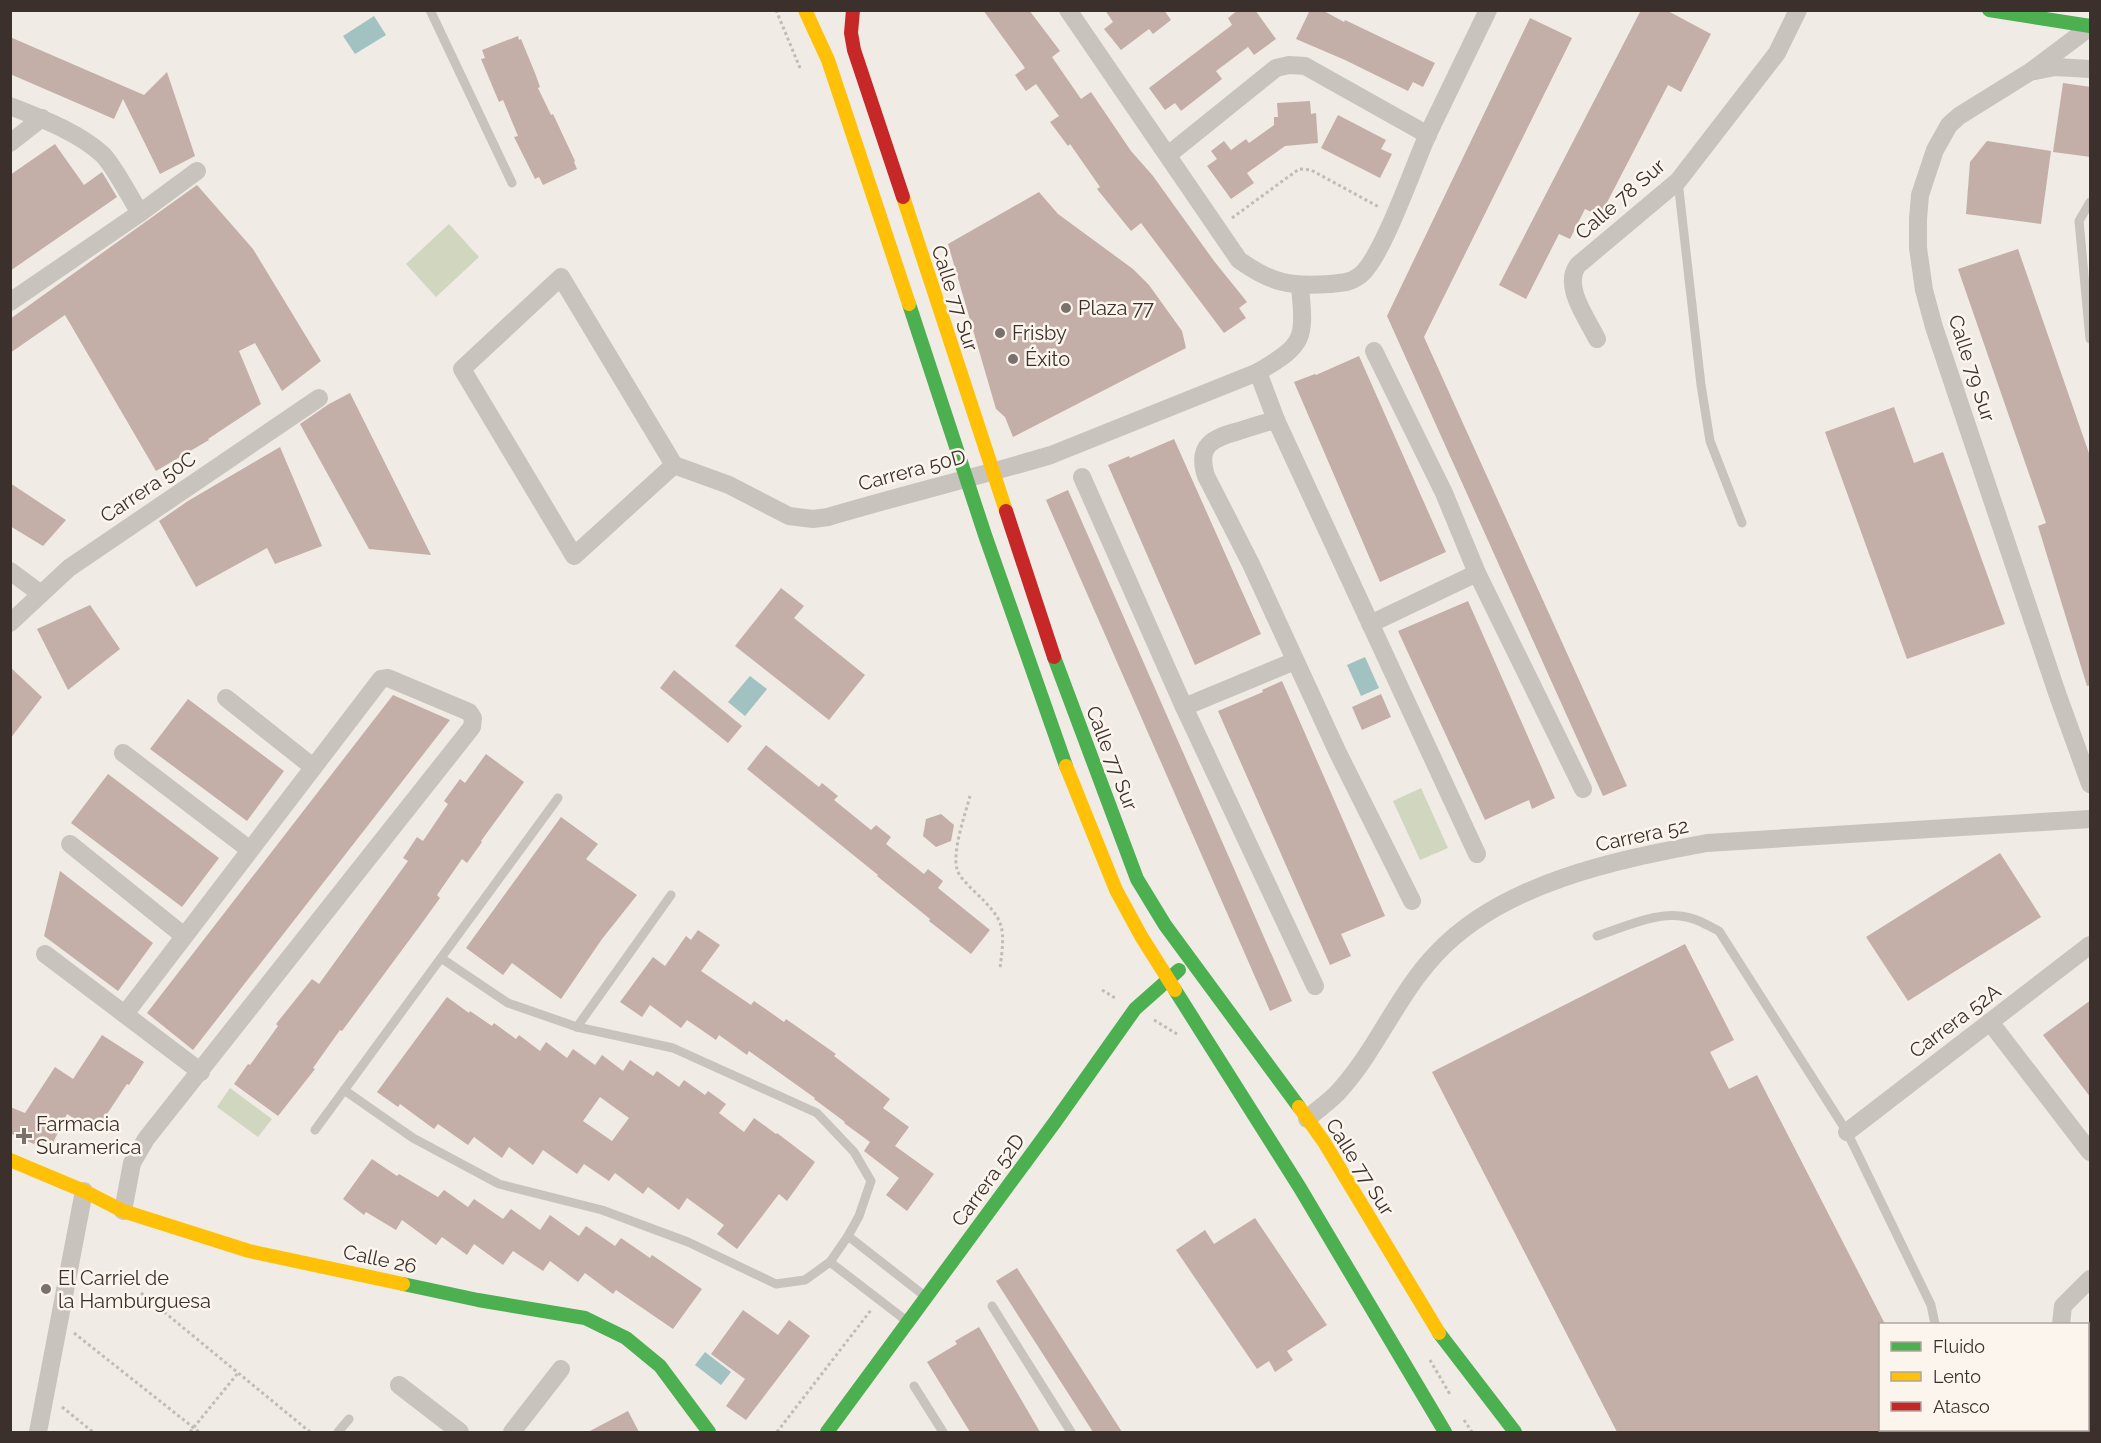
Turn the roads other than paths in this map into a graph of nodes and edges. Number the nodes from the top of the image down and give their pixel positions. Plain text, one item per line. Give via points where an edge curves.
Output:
1 (430, 10) edge
2 (805, 10) edge
3 (853, 10) edge
4 (1068, 10) edge
5 (1488, 10) edge
6 (1798, 10) edge
7 (1989, 10) edge
8 (2091, 26) edge
9 (2091, 69) edge
10 (2030, 72) junction
11 (10, 106) edge
12 (42, 118) junction
13 (1428, 135) junction
14 (10, 143) edge
15 (1168, 155) junction
16 (197, 171) dead end
17 (1678, 181) junction
18 (512, 183) dead end
19 (2091, 202) edge
20 (140, 213) junction
21 (1300, 286) junction
22 (10, 302) edge
23 (1597, 339) dead end
24 (2091, 339) edge
25 (1374, 351) dead end
26 (1257, 372) junction
27 (319, 398) dead end
28 (1276, 420) junction
29 (674, 465) junction
30 (992, 472) junction
31 (1082, 477) dead end
32 (966, 478) junction
33 (1742, 523) dead end
34 (10, 571) edge
35 (1477, 573) junction
36 (41, 594) junction
37 (10, 623) edge
38 (1370, 624) junction
39 (1295, 661) junction
40 (226, 698) dead end
41 (1184, 707) junction
42 (123, 753) dead end
43 (314, 767) junction
44 (2091, 784) edge
45 (1583, 789) dead end
46 (558, 798) dead end
47 (2091, 819) edge
48 (70, 844) dead end
49 (250, 850) junction
50 (1477, 854) dead end
51 (671, 895) dead end
52 (1412, 901) dead end
53 (184, 936) junction
54 (1597, 936) dead end
55 (2091, 945) edge
56 (45, 954) dead end
57 (441, 958) junction
58 (1191, 961) junction
59 (1168, 978) junction
60 (1315, 986) dead end
61 (125, 1014) junction
62 (1990, 1022) junction
63 (577, 1027) junction
64 (201, 1072) junction
65 (345, 1090) junction
66 (1307, 1119) junction
67 (315, 1130) dead end
68 (1847, 1132) junction
69 (2091, 1152) edge
70 (10, 1160) edge
71 (84, 1191) junction
72 (123, 1211) junction
73 (848, 1236) junction
74 (830, 1262) junction
75 (2091, 1279) edge
76 (926, 1297) junction
77 (992, 1306) dead end
78 (908, 1322) junction
79 (1935, 1323) edge
80 (2061, 1323) edge
81 (561, 1369) dead end
82 (399, 1385) dead end
83 (914, 1386) dead end
84 (349, 1419) dead end
85 (38, 1432) edge
86 (338, 1432) edge
87 (460, 1432) edge
88 (512, 1432) edge
89 (709, 1432) edge
90 (827, 1432) edge
91 (943, 1432) edge
92 (1071, 1432) edge
93 (1445, 1432) edge
94 (1515, 1432) edge

1 - 18 lane
2 - 32 main road via 828,60
3 - 30 main road, Calle 77 Sur via 854,50
4 - 15 street
5 - 13 street
6 - 17 street, Calle 78 Sur via 1777,53
7 - 8 main road
8 - 10 street, Calle 79 Sur
9 - 10 street via 2055,67
10 - 44 street, Calle 79 Sur via 1949,125 1935,150 1920,195 1918,248 1934,327 2056,693
11 - 12 street
12 - 14 street
12 - 20 street via 103,155
13 - 15 street via 1305,66 1289,65 1276,68
13 - 21 street via 1394,216 1361,276 1346,283
15 - 21 street via 1239,260 1270,279
16 - 20 street
17 - 23 street, Calle 78 Sur via 1573,272 1575,293
17 - 33 lane via 1710,441
19 - 24 lane via 2079,221
20 - 22 street
21 - 26 street, Carrera 50D via 1303,323 1298,342 1286,355
25 - 35 street via 1444,493
26 - 28 street
26 - 30 street, Carrera 50D via 1051,455
27 - 36 street, Carrera 50C via 69,568
28 - 38 street
28 - 39 street via 1219,436 1209,442 1202,464
29 - 29 street via 561,277 462,369 574,556
29 - 32 street, Carrera 50D via 729,485 789,516 813,519
30 - 32 street, Carrera 50D
30 - 58 main road, Calle 77 Sur via 1061,679 1137,879
31 - 41 street
32 - 59 main road via 1062,755 1116,890
34 - 36 street
35 - 38 street
35 - 45 street
36 - 37 street, Carrera 50C
38 - 50 street
39 - 41 street
39 - 52 street
40 - 43 street
41 - 60 street
42 - 49 street
43 - 49 street
43 - 64 street via 381,679 388,678 469,712 473,718 472,727
46 - 57 lane
47 - 66 street, Carrera 52 via 1707,843 1588,869 1538,888 1475,920 1436,953 1400,998 1341,1089
48 - 53 street
49 - 53 street
51 - 63 lane
53 - 61 street
54 - 68 lane via 1659,917 1680,916 1719,931
55 - 62 street, Carrera 52A
56 - 61 street
57 - 63 lane via 508,1003
57 - 65 lane
58 - 59 main road, Carrera 52D
58 - 66 main road, Calle 77 Sur
59 - 76 main road, Carrera 52D via 1135,1009
59 - 93 main road via 1291,1173
61 - 64 street
62 - 68 street, Carrera 52A
62 - 69 street
63 - 73 lane via 674,1048 817,1113 854,1152 871,1181
64 - 72 street via 139,1150 132,1163
65 - 67 lane
65 - 74 lane via 413,1138 499,1184 602,1209 688,1242 776,1284 805,1280
66 - 94 main road, Calle 77 Sur via 1426,1314
68 - 79 lane via 1931,1305
70 - 71 main road, Calle 26
71 - 72 main road, Calle 26
71 - 85 street
72 - 89 main road, Calle 26 via 249,1251 478,1300 585,1318 626,1338 660,1366
73 - 74 lane
73 - 76 lane
74 - 78 lane
75 - 80 street via 2064,1306
76 - 78 main road, Carrera 52D
77 - 92 lane
78 - 90 main road, Carrera 52D
81 - 88 street
82 - 87 street
83 - 91 lane
84 - 86 lane

